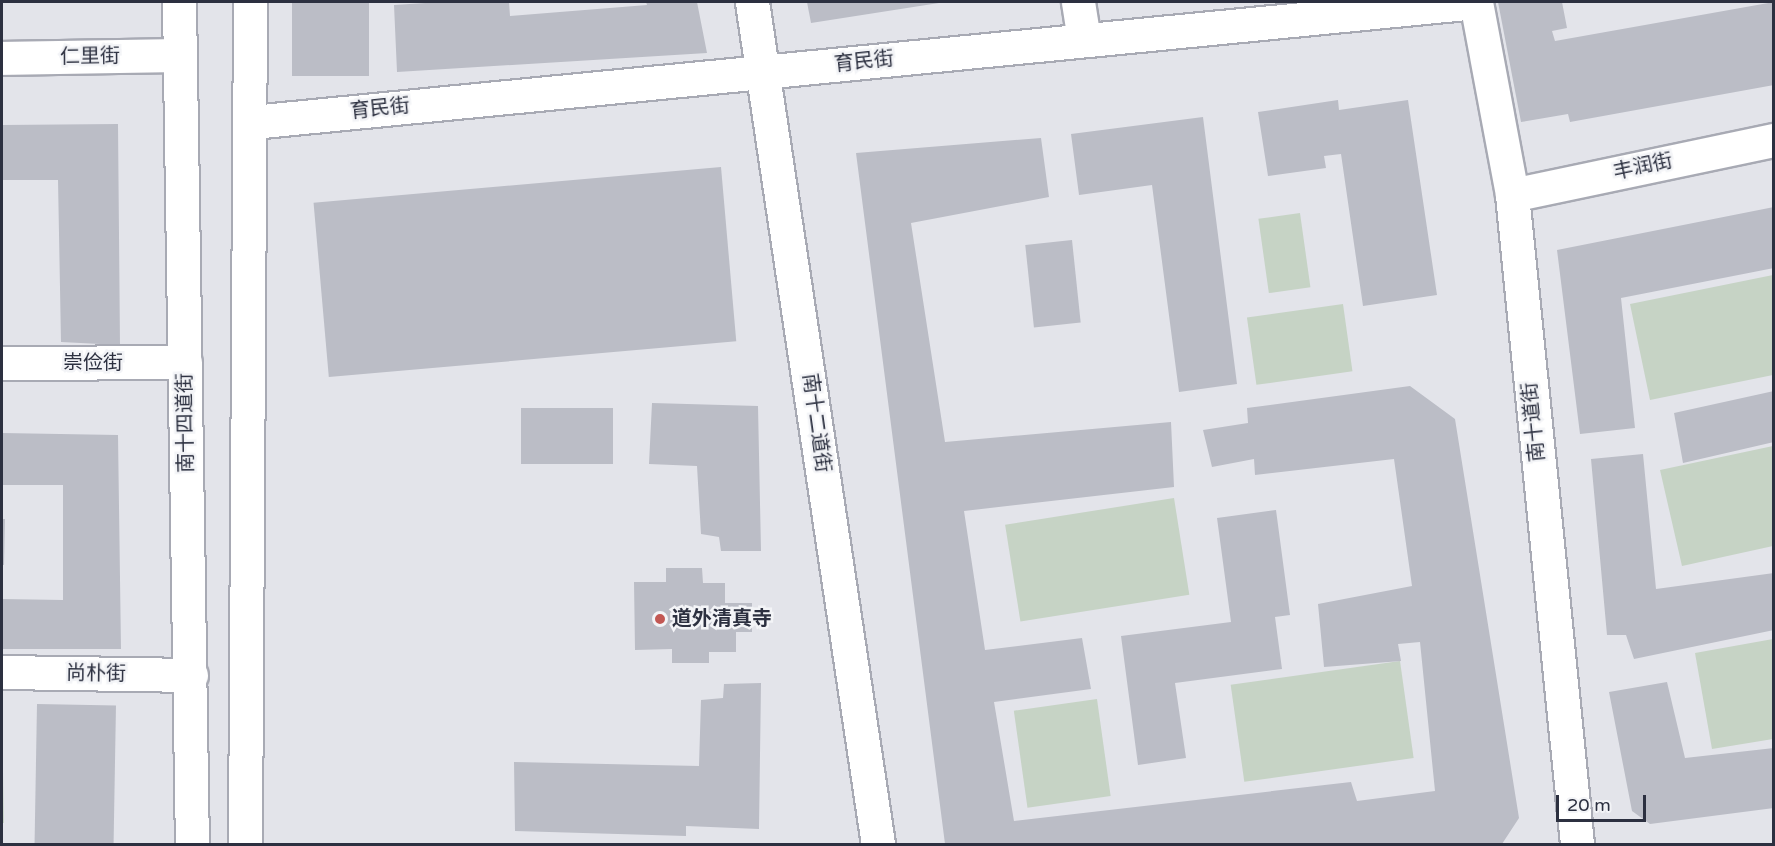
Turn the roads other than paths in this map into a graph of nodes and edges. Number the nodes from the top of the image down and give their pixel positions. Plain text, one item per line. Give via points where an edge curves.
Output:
1 (179, 2) edge
2 (250, 2) edge
3 (752, 2) edge
4 (1078, 2) edge
5 (1476, 2) edge
6 (1084, 40) junction
7 (178, 55) junction
8 (2, 58) edge
9 (765, 72) junction
10 (252, 122) junction
11 (1773, 140) edge
12 (1512, 195) junction
13 (185, 362) junction
14 (2, 363) edge
15 (2, 672) edge
16 (191, 675) junction
17 (192, 844) edge
18 (245, 844) edge
19 (878, 844) edge
20 (1577, 844) edge

1 - 7 street, 南十四道街
2 - 10 street
3 - 9 street, 南十二道街
4 - 6 street
5 - 6 street, 育民街
5 - 12 street, 南十道街
6 - 9 street, 育民街
7 - 8 street, 仁里街
7 - 13 street, 南十四道街
9 - 10 street, 育民街
9 - 19 street, 南十二道街
10 - 18 street
11 - 12 street, 丰润街
12 - 20 street, 南十道街
13 - 14 street, 崇俭街
13 - 16 street, 南十四道街
15 - 16 street, 尚朴街
16 - 17 street, 南十四道街

